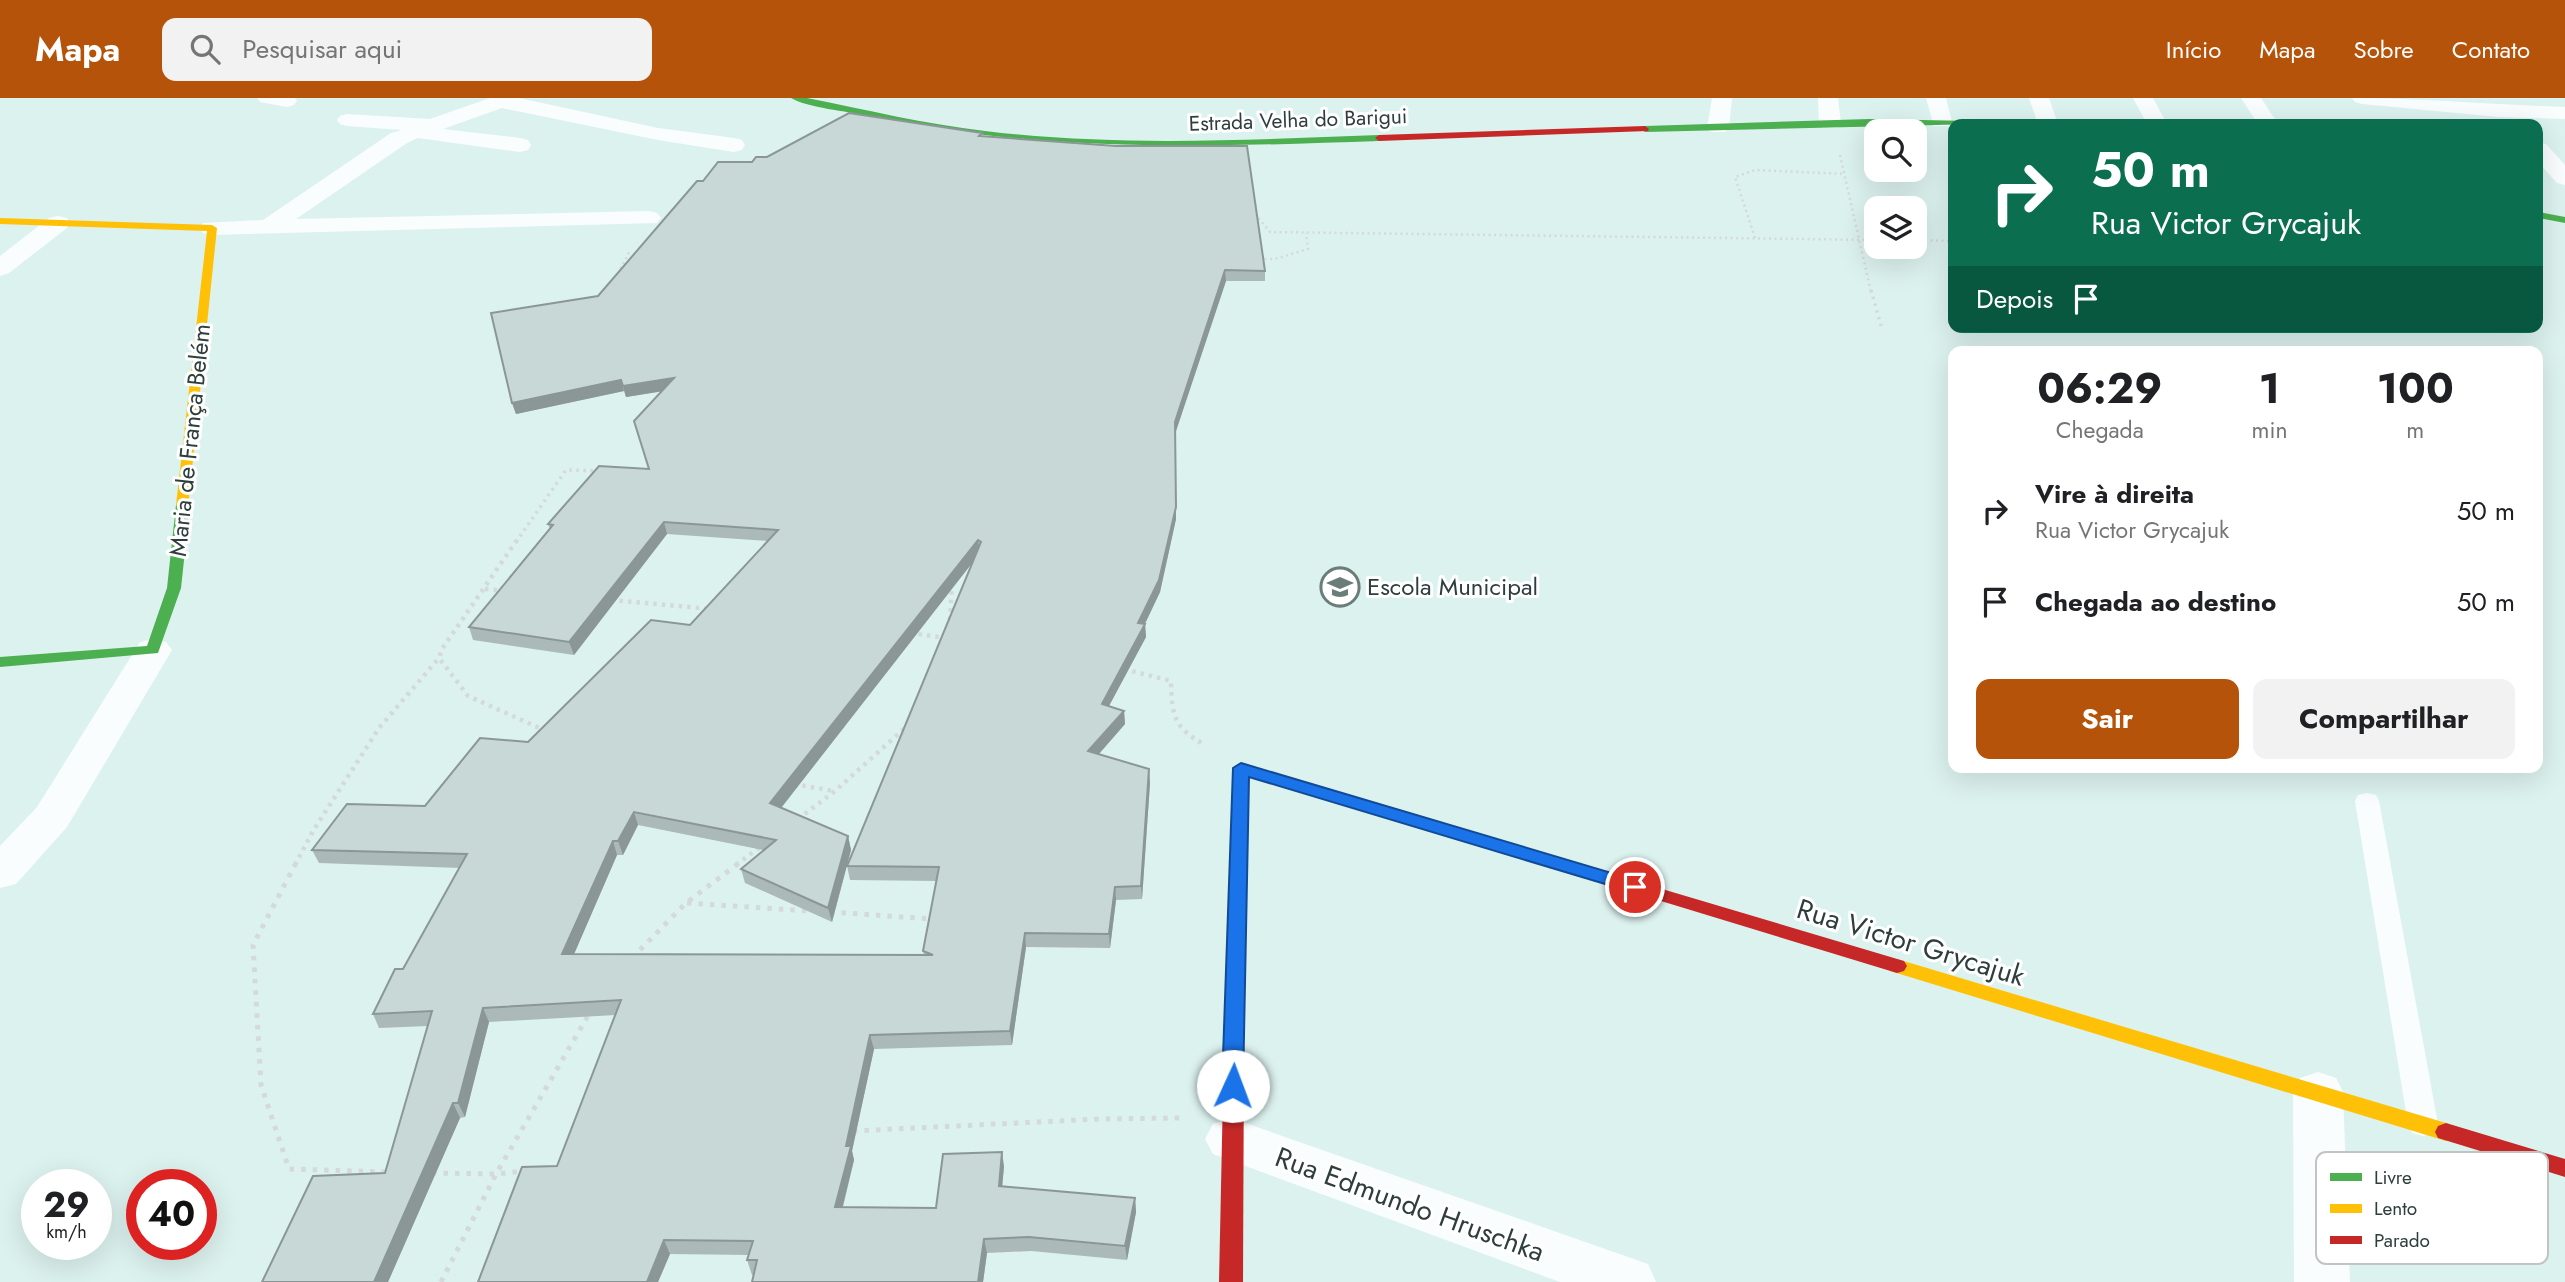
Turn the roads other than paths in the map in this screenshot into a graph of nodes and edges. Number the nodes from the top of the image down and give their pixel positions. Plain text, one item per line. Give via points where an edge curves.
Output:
1 (795, 98) edge
2 (1722, 98) edge
3 (1828, 98) edge
4 (1936, 98) edge
5 (2039, 98) edge
6 (2143, 98) edge
7 (2251, 98) edge
8 (439, 102) dead end
9 (499, 102) edge
10 (2454, 102) edge
11 (2364, 104) edge
12 (2561, 115) edge
13 (2506, 117) edge
14 (2046, 119) edge
15 (2154, 119) edge
16 (2265, 119) edge
17 (347, 120) dead end
18 (1941, 122) junction
19 (1948, 122) edge
20 (1830, 124) junction
21 (1718, 128) junction
22 (423, 129) junction
23 (520, 145) dead end
24 (734, 145) dead end
25 (2543, 154) edge
26 (2565, 177) edge
27 (2543, 216) edge
28 (649, 218) road end
29 (2565, 220) edge
30 (0, 221) edge
31 (58, 223) junction
32 (268, 227) junction
33 (212, 228) junction
34 (0, 268) edge
35 (153, 650) junction
36 (0, 662) edge
37 (2367, 801) dead end
38 (0, 873) edge
39 (2318, 1092) junction
40 (2423, 1124) junction
41 (1231, 1139) junction
42 (2319, 1152) edge
43 (2513, 1152) edge
44 (2548, 1163) edge
45 (2565, 1168) edge
46 (2322, 1264) edge
47 (1231, 1282) edge
48 (1628, 1282) edge
49 (2322, 1282) edge

1 - 21 street, Estrada Velha do Barigui via 923,124 1130,144
2 - 21 street
3 - 20 street
4 - 18 street
5 - 14 street
6 - 15 street
7 - 16 street
8 - 9 street
9 - 22 street
9 - 24 street
10 - 11 street
10 - 13 street
12 - 13 street
17 - 22 street
18 - 19 street, Estrada Velha do Barigui
18 - 20 street, Estrada Velha do Barigui
20 - 21 street, Estrada Velha do Barigui
22 - 23 street
22 - 32 street via 387,145
25 - 26 street
27 - 29 street
28 - 32 street
30 - 31 street
31 - 33 street
31 - 34 street
32 - 33 street
33 - 35 street, Maria de França Belém via 174,588
35 - 36 street
35 - 38 street via 52,817
37 - 40 lane
39 - 40 street, Rua Victor Grycajuk
39 - 41 street, Rua Victor Grycajuk via 1241,768
39 - 42 street
40 - 43 street, Rua Victor Grycajuk
41 - 47 street
41 - 48 street, Rua Edmundo Hruschka
44 - 45 street, Rua Victor Grycajuk
46 - 49 street

